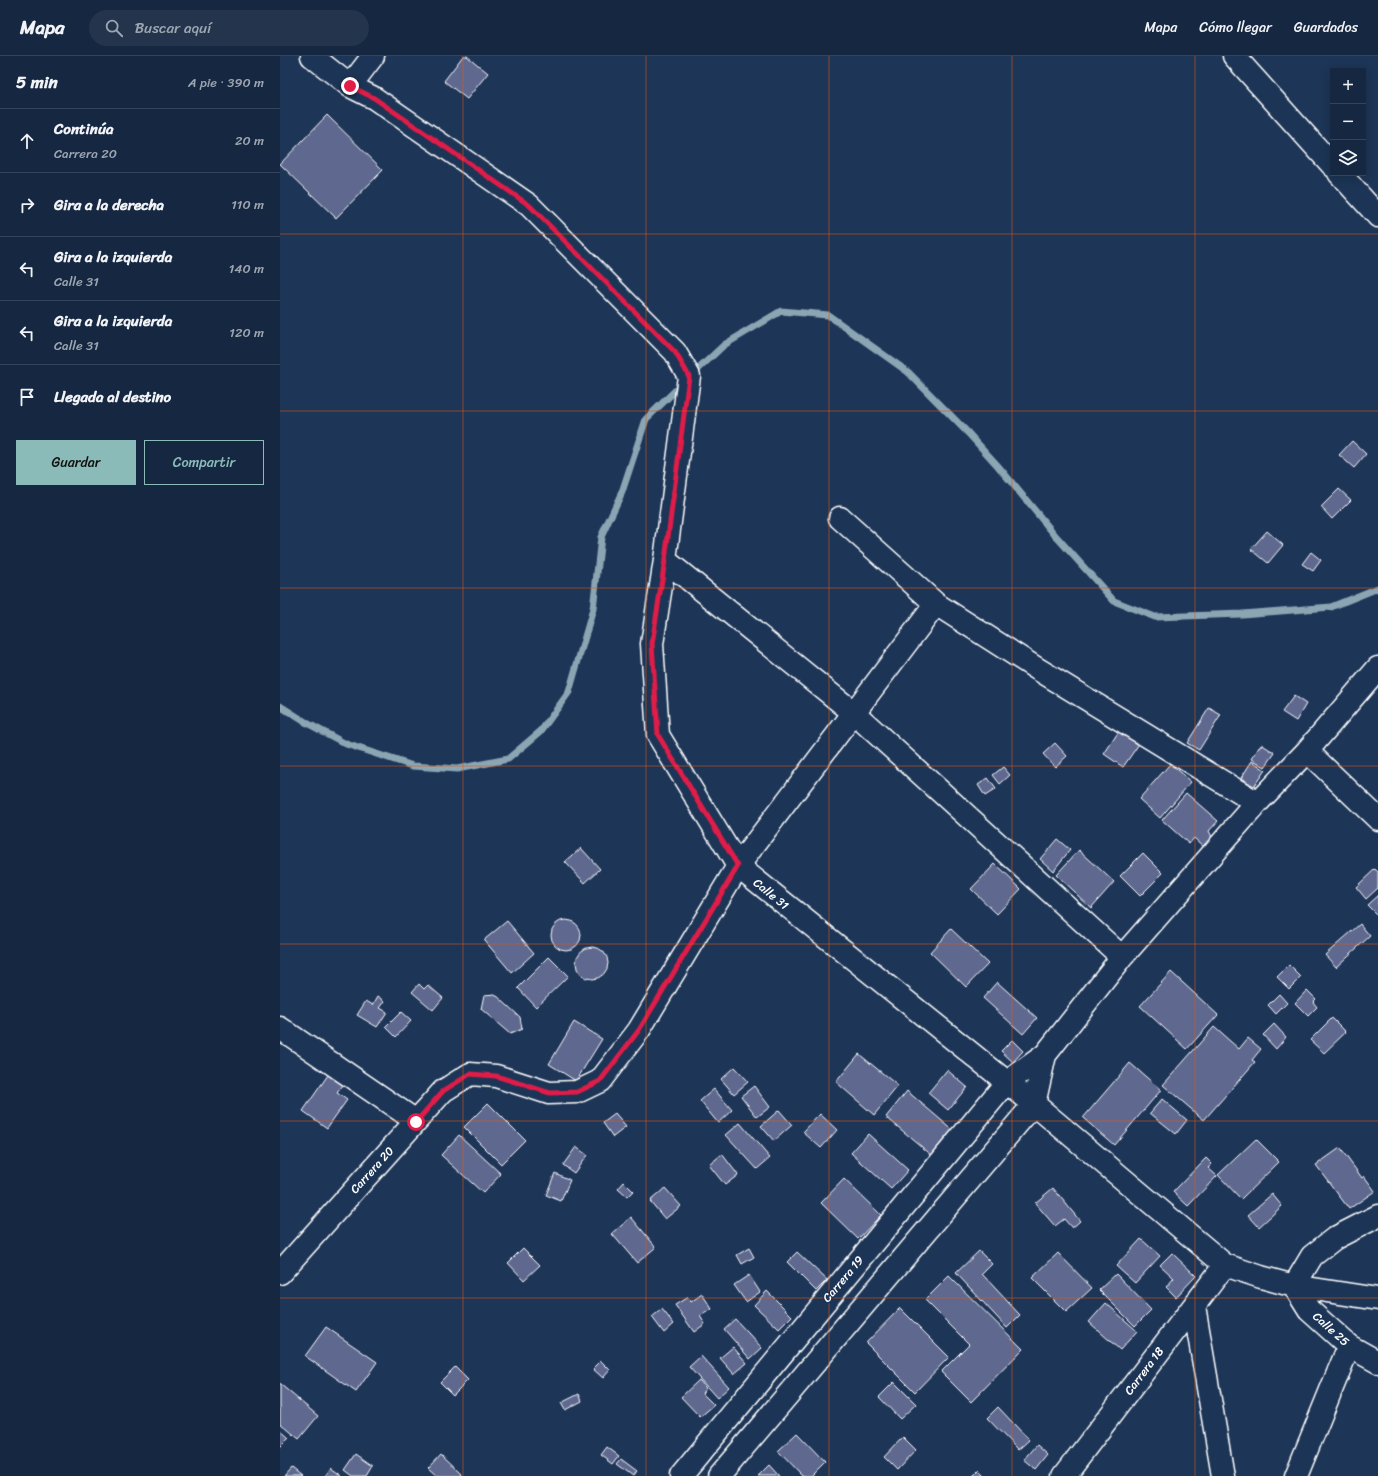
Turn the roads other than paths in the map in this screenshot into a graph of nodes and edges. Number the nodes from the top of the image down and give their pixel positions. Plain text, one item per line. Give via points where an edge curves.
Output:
1 (312, 56) edge
2 (373, 56) edge
3 (1234, 56) edge
4 (350, 86) junction
5 (1330, 163) edge
6 (1342, 176) edge
7 (1378, 216) edge
8 (840, 518) dead end
9 (665, 560) junction
10 (936, 604) junction
11 (1378, 668) edge
12 (854, 713) junction
13 (1307, 751) junction
14 (1258, 803) junction
15 (1378, 819) edge
16 (738, 866) junction
17 (1122, 957) junction
18 (280, 1028) edge
19 (1045, 1055) junction
20 (1006, 1083) junction
21 (1034, 1104) junction
22 (416, 1122) junction
23 (1378, 1216) edge
24 (1225, 1265) junction
25 (280, 1273) edge
26 (1294, 1286) junction
27 (1378, 1299) edge
28 (1194, 1306) junction
29 (1349, 1346) junction
30 (1378, 1362) edge
31 (680, 1476) edge
32 (720, 1476) edge
33 (1064, 1476) edge
34 (1223, 1476) edge
35 (1296, 1476) edge

1 - 4 street, Calle 31
2 - 4 street
3 - 5 street
4 - 9 street, Calle 31 via 374,98 529,205 675,352 689,376
6 - 7 street
8 - 10 street
9 - 12 street
9 - 16 street, Calle 31 via 652,644 658,735
10 - 12 street
10 - 14 street
11 - 13 street
12 - 16 street
12 - 17 street
13 - 14 street
13 - 15 street
14 - 17 street
16 - 20 street, Calle 31
16 - 22 street, Carrera 20 via 639,1030 600,1081 577,1092 550,1093 496,1076 470,1074 443,1091
17 - 19 street
18 - 22 street
19 - 20 street, Carrera 19
19 - 21 street
20 - 21 street, Calle 31
20 - 31 street, Carrera 19
21 - 24 street
21 - 32 street
22 - 25 street, Carrera 20
23 - 26 street via 1335,1238 1312,1256
24 - 26 street
24 - 28 street, Carrera 18
26 - 27 street
26 - 29 street, Calle 25 via 1309,1310
28 - 33 street, Carrera 18
28 - 34 street
29 - 30 street, Calle 25
29 - 35 street

